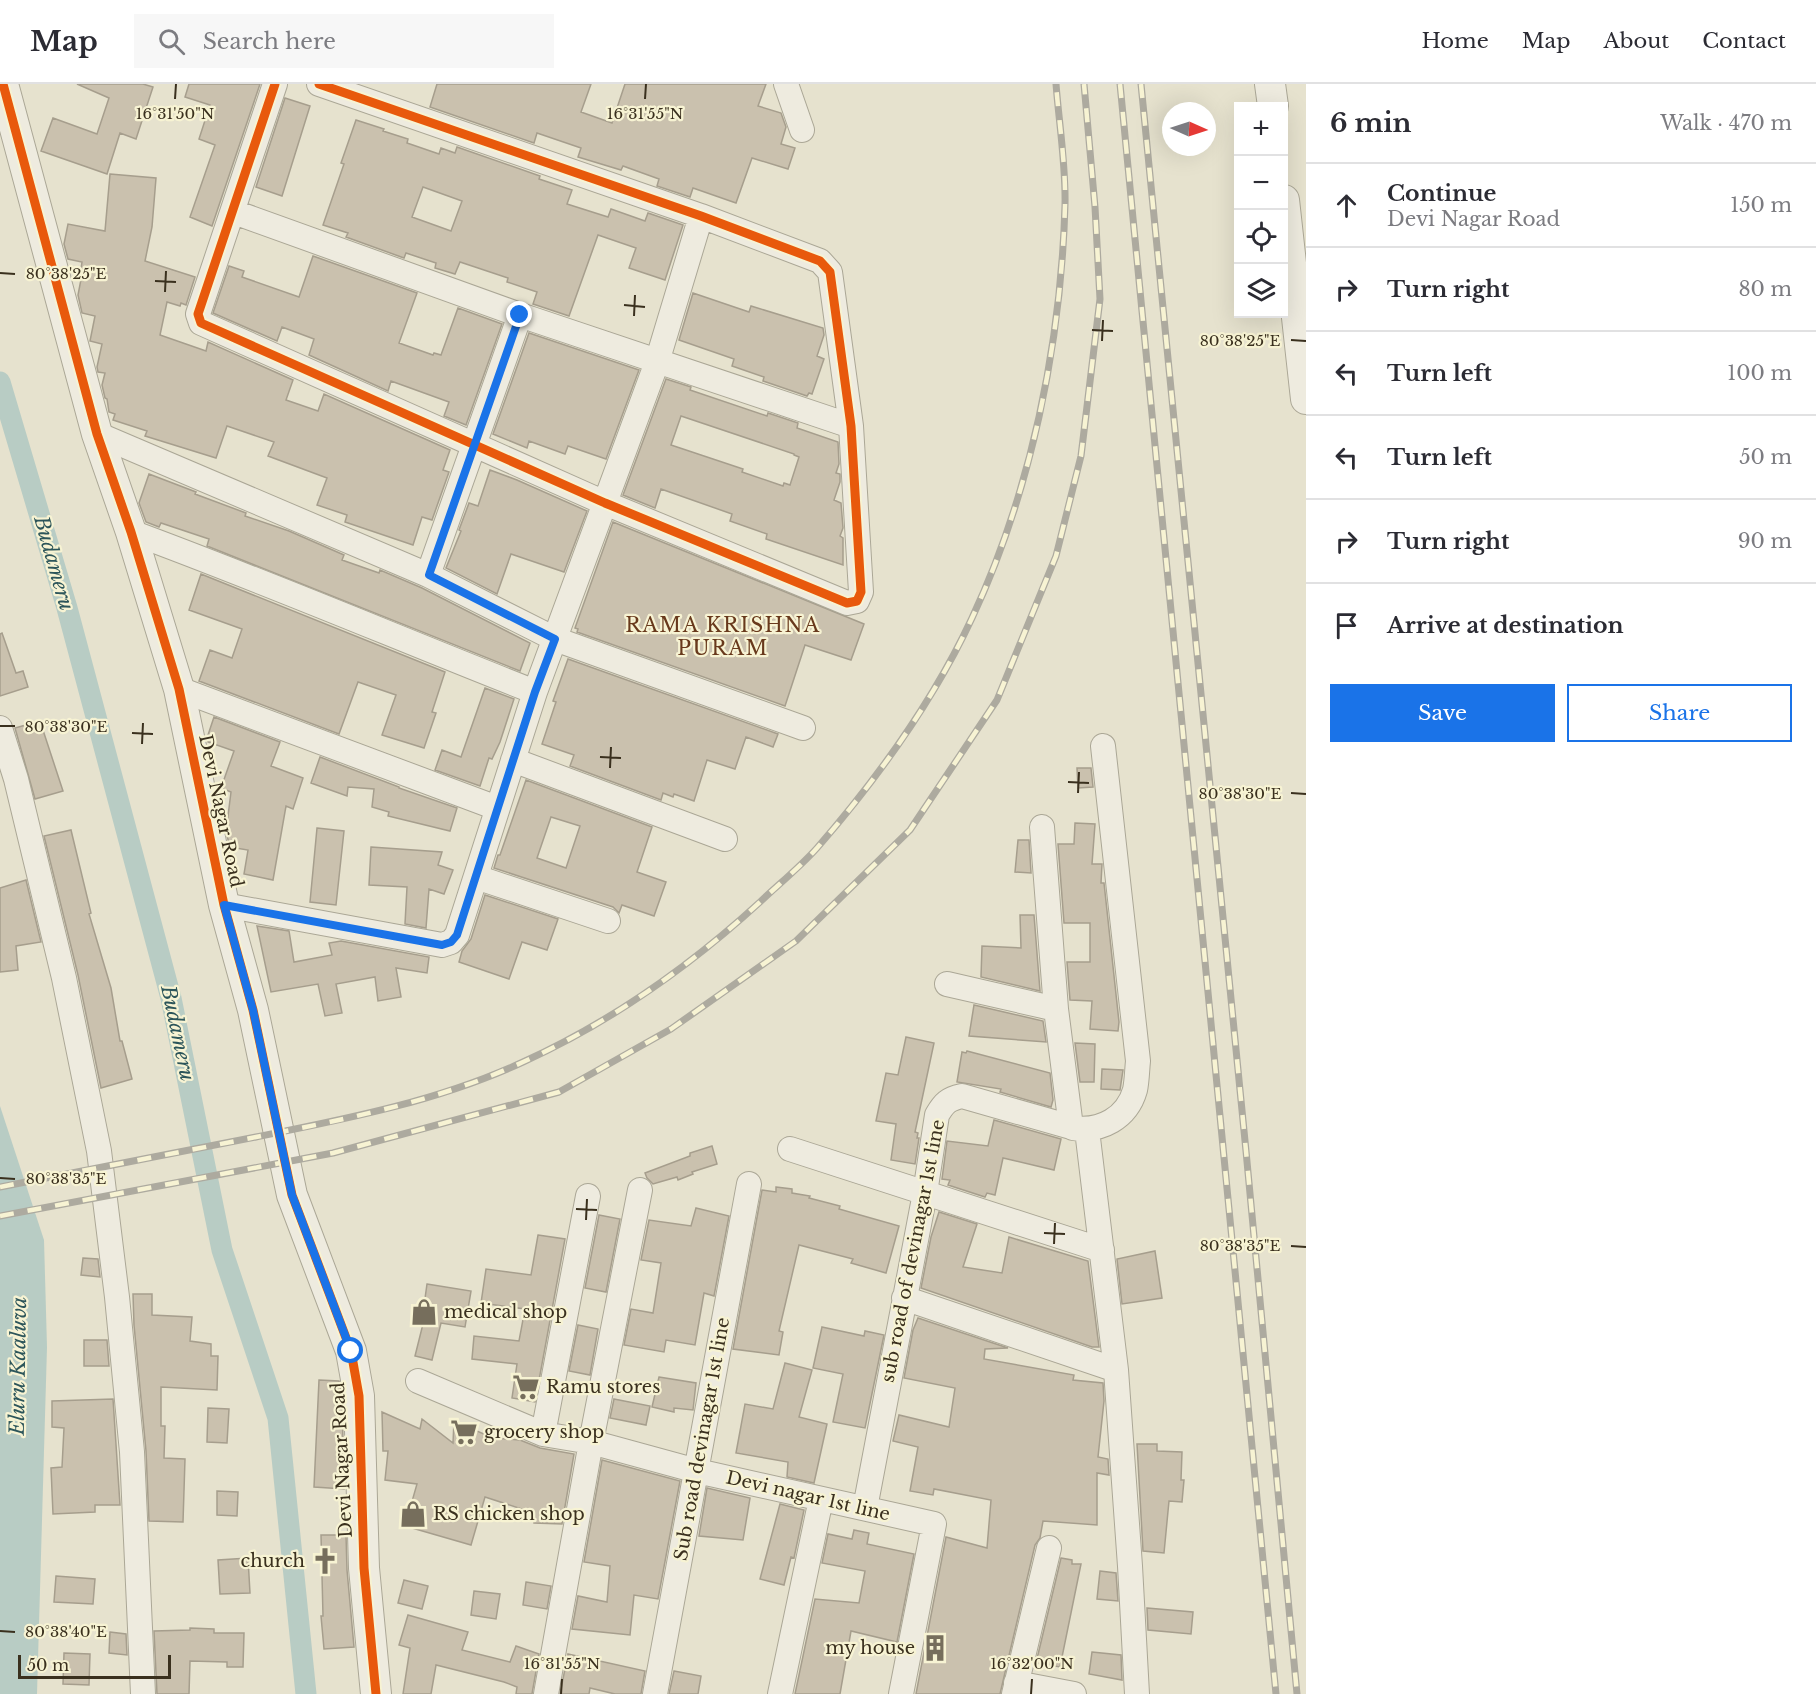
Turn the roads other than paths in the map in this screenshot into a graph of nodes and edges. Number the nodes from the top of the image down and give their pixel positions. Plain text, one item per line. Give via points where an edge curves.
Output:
1 (3, 84) edge
2 (275, 84) edge
3 (319, 84) edge
4 (786, 84) edge
5 (1270, 84) edge
6 (1272, 102) edge
7 (802, 130) dead end
8 (1292, 208) edge
9 (234, 212) junction
10 (701, 216) junction
11 (520, 315) junction
12 (657, 362) junction
13 (1306, 399) edge
14 (851, 426) junction
15 (97, 434) junction
16 (475, 446) junction
17 (605, 503) junction
18 (131, 532) junction
19 (429, 575) junction
20 (555, 639) junction
21 (179, 689) junction
22 (535, 692) junction
23 (0, 728) edge
24 (803, 728) dead end
25 (1103, 746) dead end
26 (513, 760) junction
27 (497, 808) junction
28 (1042, 827) dead end
29 (725, 839) dead end
30 (476, 877) junction
31 (224, 905) junction
32 (608, 921) dead end
33 (946, 984) dead end
34 (1056, 1009) junction
35 (1079, 1129) junction
36 (790, 1149) dead end
37 (749, 1184) dead end
38 (640, 1190) dead end
39 (925, 1192) junction
40 (588, 1196) dead end
41 (1102, 1250) junction
42 (904, 1298) junction
43 (1116, 1370) junction
44 (418, 1381) dead end
45 (543, 1434) junction
46 (591, 1442) junction
47 (697, 1471) junction
48 (821, 1499) junction
49 (865, 1508) junction
50 (1049, 1548) dead end
51 (1015, 1689) edge
52 (143, 1694) edge
53 (376, 1694) edge
54 (546, 1694) edge
55 (655, 1694) edge
56 (780, 1694) edge
57 (901, 1694) edge
58 (1074, 1694) edge
59 (1137, 1694) edge

1 - 15 street, Devi Nagar Road
2 - 9 street
3 - 10 street
4 - 7 street
5 - 6 street
8 - 13 street
9 - 11 street
9 - 16 street via 198,314 201,323
10 - 12 street
10 - 14 street via 807,255 830,272
11 - 12 street
11 - 16 street
12 - 14 street
12 - 17 street
14 - 17 street via 861,592 857,601 847,603
15 - 18 street, Devi Nagar Road
15 - 19 street
16 - 17 street
16 - 19 street
17 - 20 street
18 - 21 street, Devi Nagar Road
18 - 22 street
19 - 20 street
20 - 22 street
20 - 24 street
21 - 27 street
21 - 31 street, Devi Nagar Road
22 - 26 street
23 - 52 street via 64,978 99,1151 132,1452
25 - 35 street via 1138,1061 1135,1090 1128,1104 1112,1122
26 - 27 street
26 - 29 street
27 - 30 street
28 - 34 street
30 - 31 street via 457,935 442,945
30 - 32 street
31 - 53 street, Devi Nagar Road via 253,1010 292,1195 351,1351 359,1396 364,1568
33 - 34 street
34 - 35 street
35 - 39 street, sub road of devinagar 1st line via 962,1096 950,1099 937,1114
35 - 41 street
36 - 39 street
37 - 47 street, Sub road devinagar 1st line
38 - 46 street
39 - 41 street
39 - 42 street, sub road of devinagar 1st line
40 - 45 street
41 - 43 street
42 - 43 street
42 - 49 street, sub road of devinagar 1st line
43 - 59 street
44 - 45 street
45 - 46 street, Devi nagar 1st line
46 - 47 street, Devi nagar 1st line
46 - 54 street
47 - 48 street, Devi nagar 1st line
47 - 55 street, Sub road devinagar 1st line
48 - 49 street, Devi nagar 1st line
48 - 56 street
49 - 57 street, Devi nagar 1st line via 934,1524
50 - 51 street
51 - 58 street

